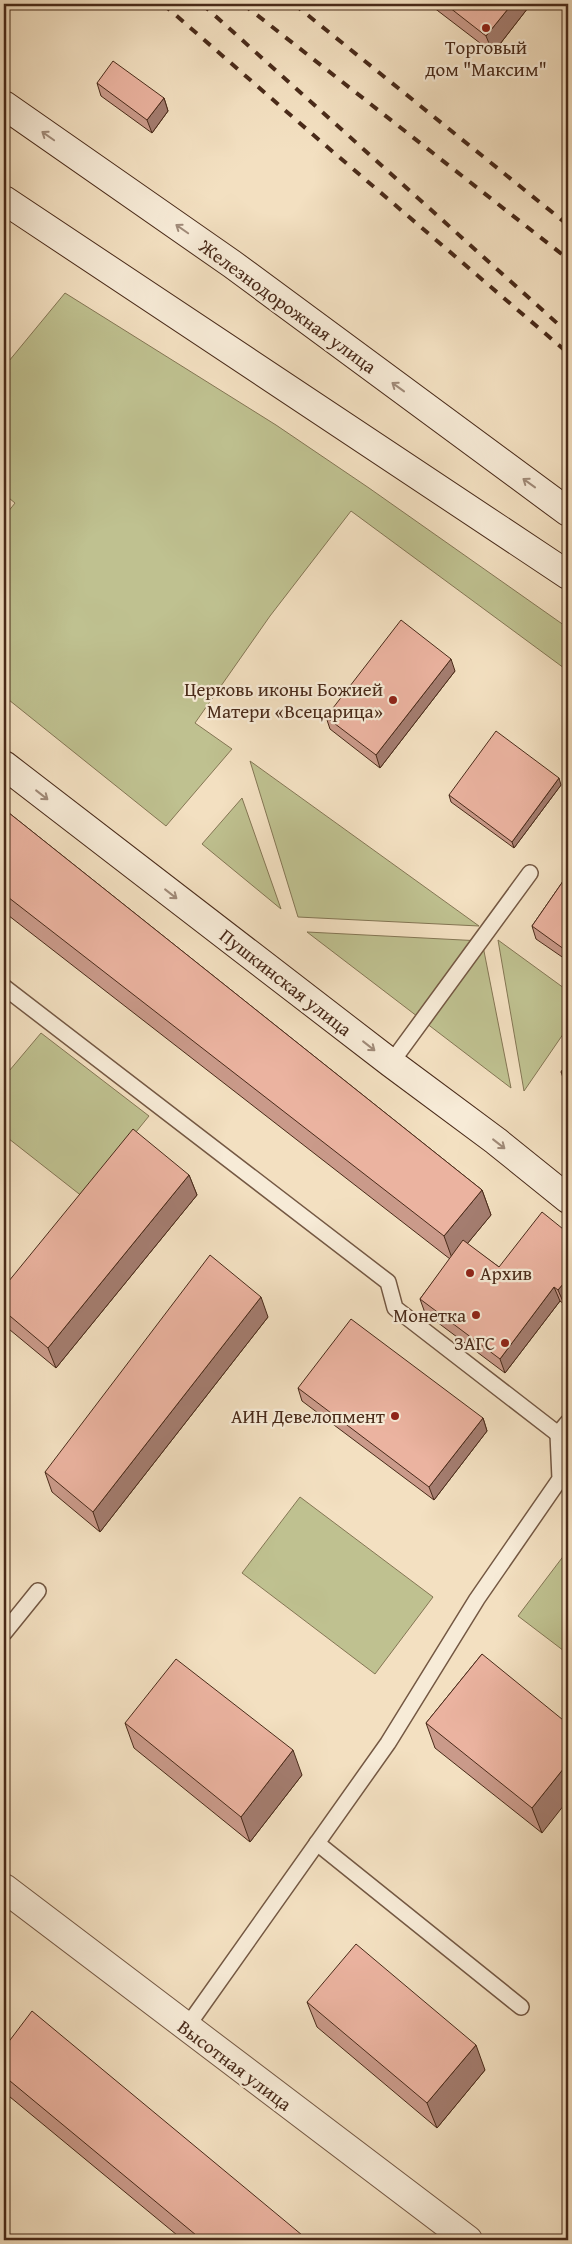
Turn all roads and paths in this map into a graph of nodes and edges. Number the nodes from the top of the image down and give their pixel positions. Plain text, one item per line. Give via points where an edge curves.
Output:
1 (4, 105) edge
2 (4, 200) edge
3 (568, 512) edge
4 (568, 575) edge
5 (4, 765) edge
6 (530, 873) dead end
7 (4, 987) edge
8 (391, 1064) junction
9 (568, 1199) edge
10 (563, 1428) edge
11 (38, 1591) dead end
12 (4, 1633) edge
13 (317, 1843) junction
14 (4, 1888) edge
15 (521, 2008) dead end
16 (186, 2028) junction
17 (468, 2240) edge

3 -> 1 main road, Железнодорожная улица via 232,264
2 - 4 main road
5 -> 8 main road, Пушкинская улица
6 - 8 lane
7 - 10 lane via 388,1282 395,1308
8 -> 9 main road, Пушкинская улица
10 - 13 lane via 560,1479 476,1599 388,1743
11 - 12 lane
13 - 15 lane
13 - 16 lane
14 - 16 main road, Высотная улица
16 - 17 main road, Высотная улица

